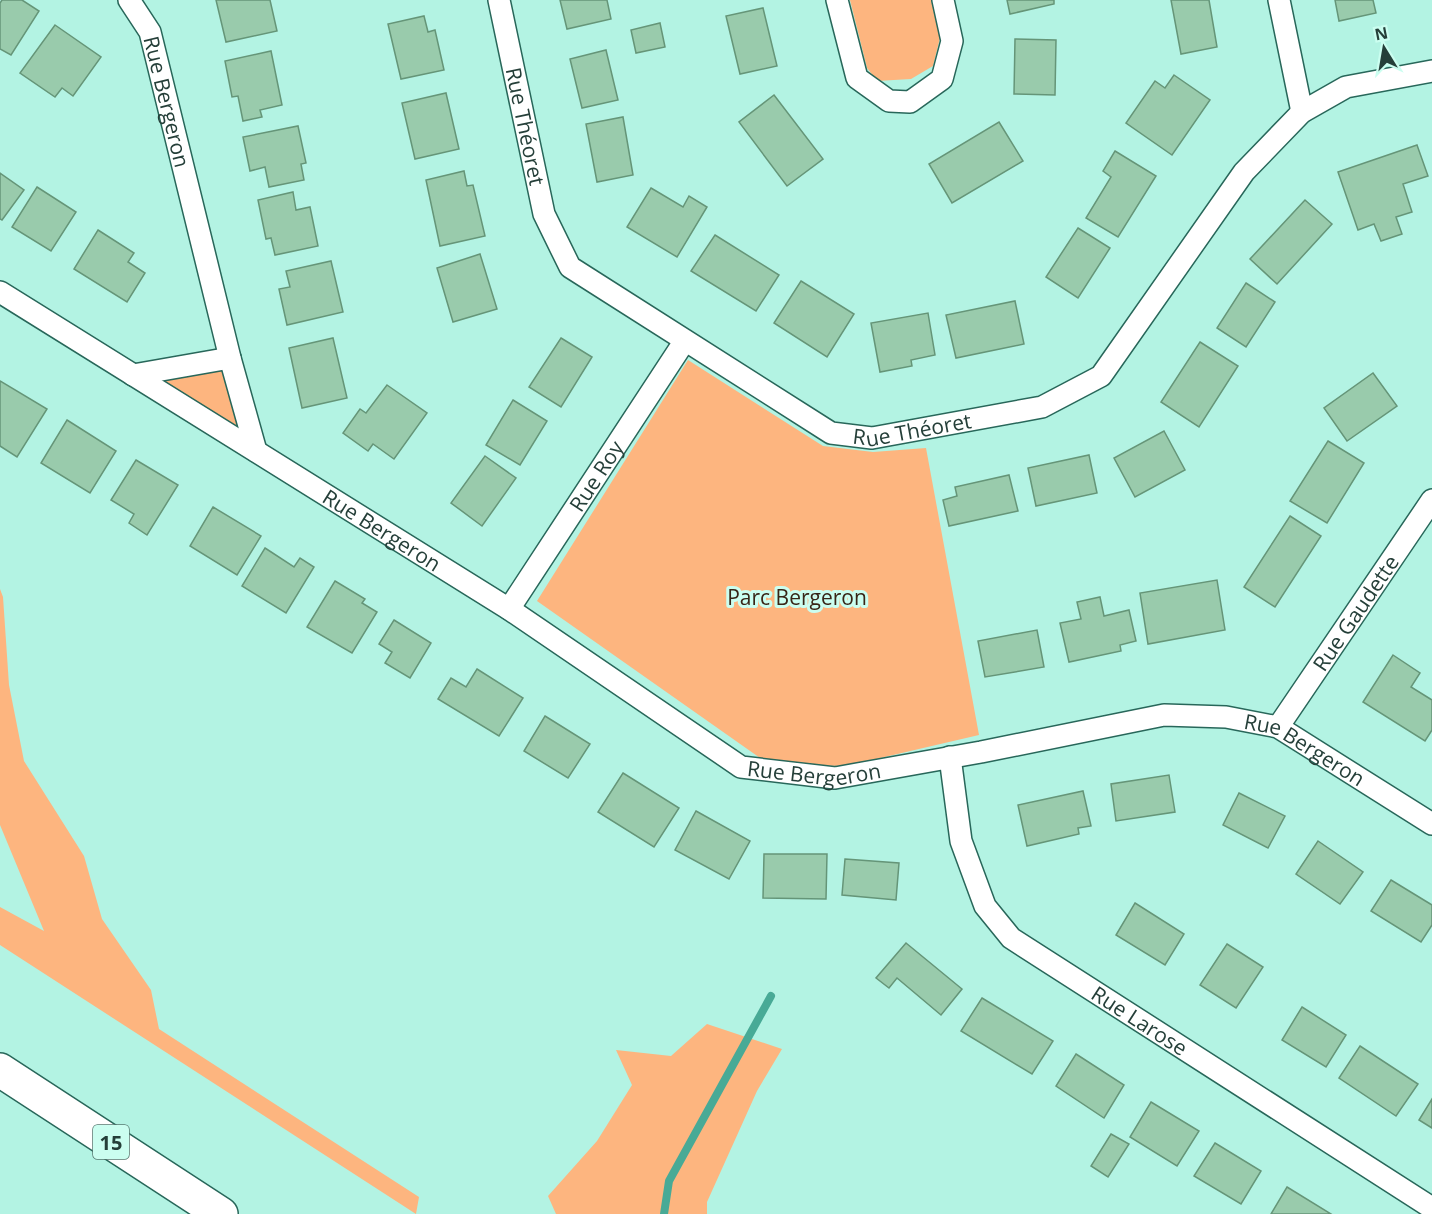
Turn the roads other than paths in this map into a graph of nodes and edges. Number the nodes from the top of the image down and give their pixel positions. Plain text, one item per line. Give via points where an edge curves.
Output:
1 (129, 0) edge
2 (499, 0) edge
3 (837, 0) edge
4 (943, 0) edge
5 (1279, 0) edge
6 (1432, 71) edge
7 (1302, 112) junction
8 (0, 292) edge
9 (684, 342) junction
10 (230, 358) junction
11 (133, 375) junction
12 (256, 451) junction
13 (1432, 500) edge
14 (508, 609) junction
15 (1278, 727) junction
16 (950, 758) junction
17 (1432, 824) edge
18 (0, 1070) edge
19 (1432, 1208) edge
20 (221, 1214) edge

1 - 10 street, Rue Bergeron via 150,32
2 - 9 street, Rue Théoret via 544,214 570,267
3 - 4 street via 856,78 889,101 910,102 942,79 952,41
5 - 7 street
6 - 7 street, Rue Théoret via 1346,87
7 - 9 street, Rue Théoret via 1244,172 1101,376 1042,407 872,438 831,433
8 - 11 street, Rue Bergeron
9 - 14 street, Rue Roy
10 - 11 street
10 - 12 street, Rue Bergeron
11 - 12 street, Rue Bergeron
12 - 14 street, Rue Bergeron
13 - 15 street, Rue Gaudette
14 - 16 street, Rue Bergeron via 741,767 835,778
15 - 16 street, Rue Bergeron via 1226,717 1164,715
15 - 17 street, Rue Bergeron
16 - 19 street, Rue Larose via 961,841 985,906 1011,938
18 - 20 highway, 15

